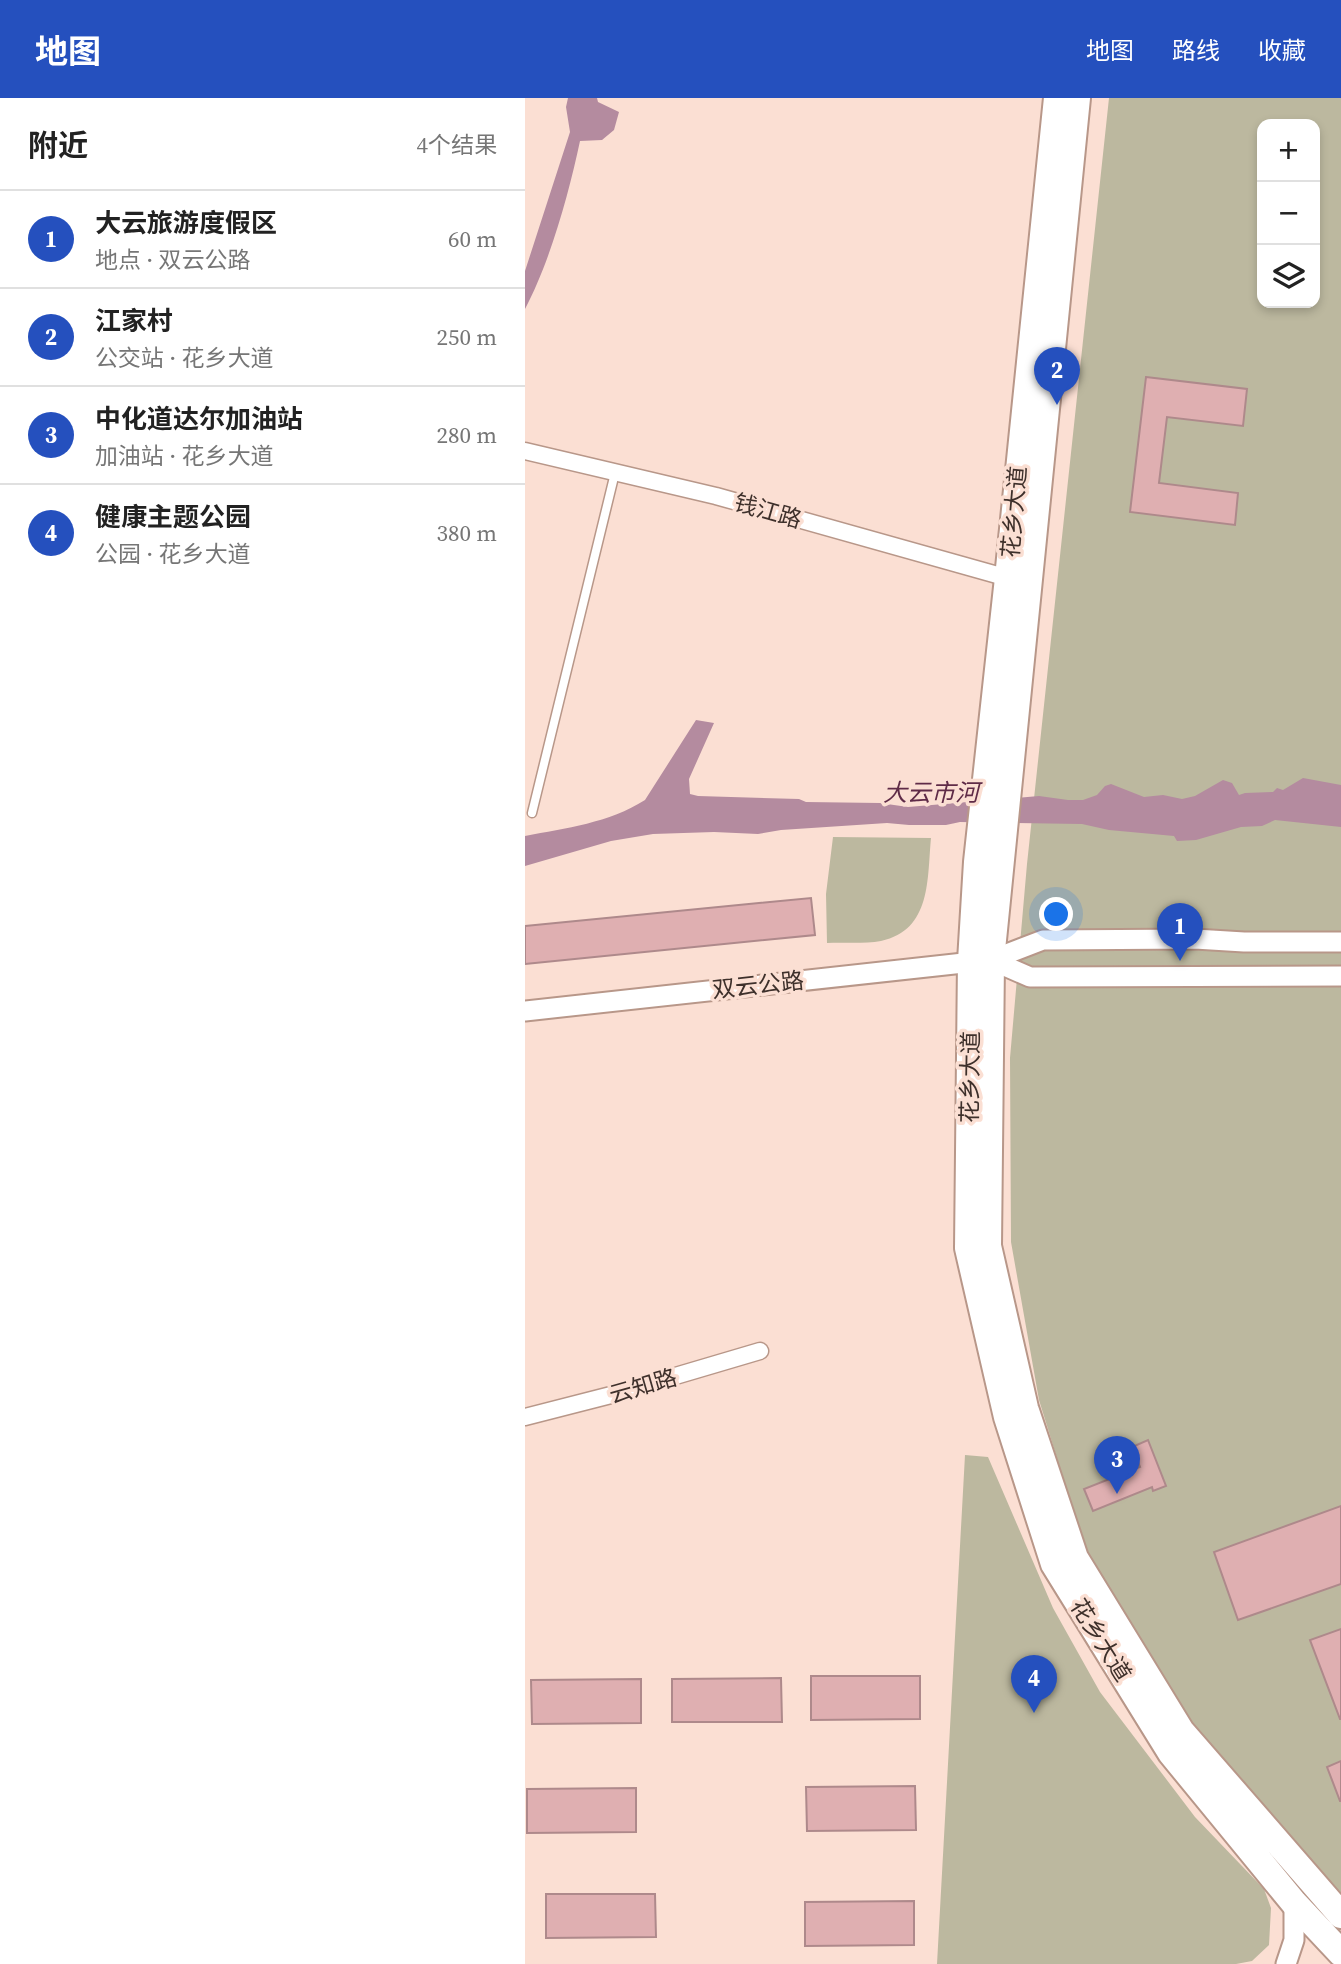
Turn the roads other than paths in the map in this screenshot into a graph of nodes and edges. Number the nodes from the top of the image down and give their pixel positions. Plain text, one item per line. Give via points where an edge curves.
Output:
1 (1057, 98) edge
2 (1077, 98) edge
3 (525, 451) edge
4 (615, 472) junction
5 (1008, 578) junction
6 (998, 774) junction
7 (532, 813) dead end
8 (1341, 942) edge
9 (981, 961) junction
10 (1341, 976) edge
11 (525, 1011) edge
12 (760, 1352) dead end
13 (525, 1417) edge
14 (1294, 1903) junction
15 (1341, 1915) edge
16 (1341, 1953) edge
17 (1286, 1964) edge

1 - 5 main road, 花乡大道
2 - 6 main road, 花乡大道
3 - 4 street, 钱江路
4 - 5 street, 钱江路
4 - 7 lane
5 - 6 main road, 花乡大道
6 - 9 main road, 花乡大道
8 - 9 street, 双云公路 via 1043,940
9 - 10 street, 双云公路 via 1030,977
9 - 11 street, 双云公路
9 - 14 main road, 花乡大道 via 968,1248 1007,1417 1054,1564 1171,1753
9 - 15 main road, 花乡大道 via 988,1246 1025,1408 1075,1558 1181,1731
12 - 13 street, 云知路
14 - 16 main road, 花乡大道
14 - 17 street via 1294,1940

